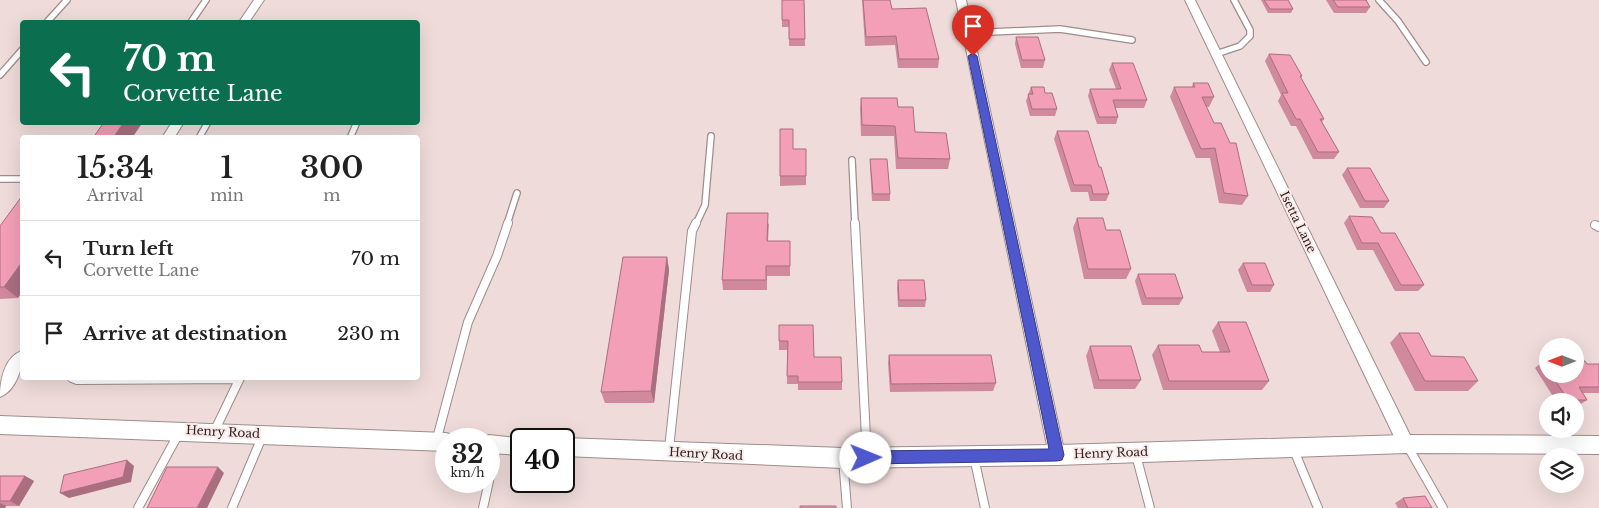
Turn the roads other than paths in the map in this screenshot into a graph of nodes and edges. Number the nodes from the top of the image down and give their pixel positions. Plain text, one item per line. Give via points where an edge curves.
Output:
1 (67, 0) edge
2 (206, 0) edge
3 (259, 0) edge
4 (960, 0) edge
5 (1190, 0) edge
6 (1234, 0) edge
7 (1379, 0) edge
8 (49, 20) edge
9 (192, 20) edge
10 (245, 20) edge
11 (968, 32) junction
12 (1132, 40) dead end
13 (20, 52) edge
14 (1216, 54) junction
15 (1426, 62) dead end
16 (0, 74) edge
17 (712, 136) dead end
18 (852, 160) dead end
19 (20, 178) edge
20 (0, 179) edge
21 (516, 193) dead end
22 (20, 360) edge
23 (239, 380) edge
24 (0, 390) edge
25 (0, 425) edge
26 (444, 428) edge
27 (180, 430) junction
28 (214, 432) junction
29 (263, 434) junction
30 (435, 442) edge
31 (1406, 444) junction
32 (1599, 445) edge
33 (575, 448) edge
34 (1293, 448) junction
35 (669, 452) junction
36 (1135, 452) junction
37 (1057, 455) junction
38 (974, 456) junction
39 (843, 458) junction
40 (866, 458) junction
41 (485, 493) edge
42 (138, 508) edge
43 (232, 508) edge
44 (483, 508) edge
45 (846, 508) edge
46 (985, 508) edge
47 (1150, 508) edge
48 (1318, 508) edge
49 (1443, 508) edge

1 - 8 lane
2 - 9 lane
3 - 10 street
4 - 11 street
5 - 14 street, Isetta Lane
6 - 14 lane via 1250,36 1240,46
7 - 15 lane
11 - 12 lane via 1060,29
11 - 37 street
13 - 16 lane
14 - 31 street, Isetta Lane
17 - 35 lane via 705,205 692,231
18 - 40 lane
19 - 20 lane
21 - 26 lane via 497,256 468,322
22 - 24 street
23 - 28 lane
25 - 27 street, Henry Road
27 - 28 street, Henry Road
27 - 42 lane
28 - 29 street, Henry Road
29 - 30 street, Henry Road
29 - 43 lane
31 - 32 street, Henry Road
31 - 34 street, Henry Road
31 - 49 lane
33 - 35 street, Henry Road
34 - 36 street, Henry Road
34 - 48 lane
35 - 39 street, Henry Road
36 - 37 street, Henry Road
36 - 47 lane
37 - 38 street, Henry Road
38 - 40 street, Henry Road
38 - 46 lane
39 - 40 street, Henry Road
39 - 45 lane
41 - 44 lane

